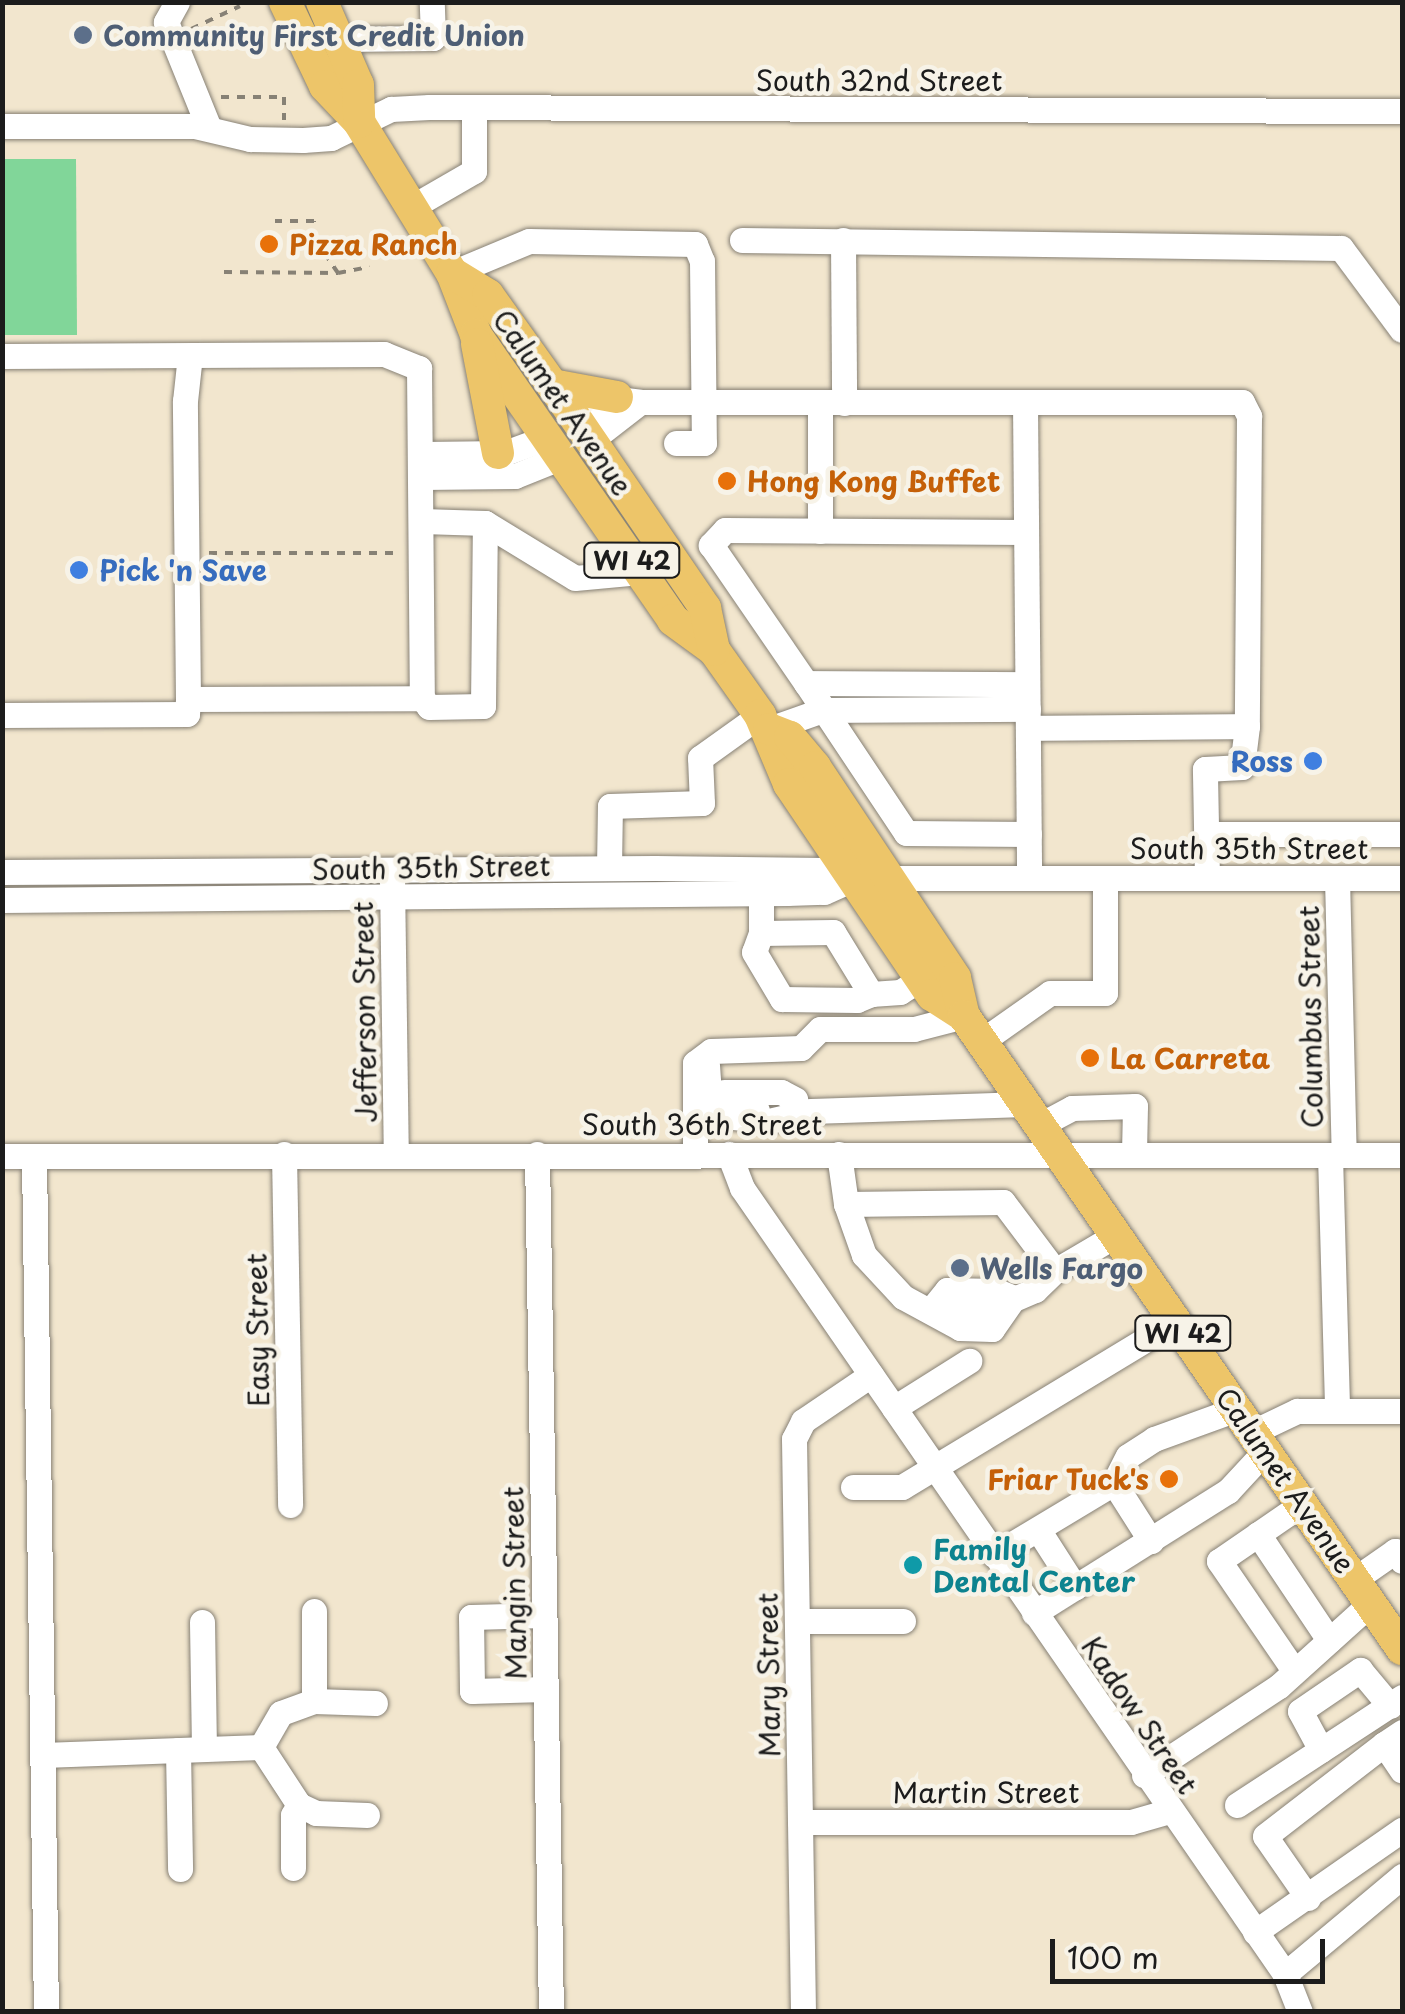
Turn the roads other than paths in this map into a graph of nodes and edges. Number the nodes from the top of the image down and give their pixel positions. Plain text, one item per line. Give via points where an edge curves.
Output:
1 (178, 2) edge
2 (285, 2) edge
3 (322, 2) edge
4 (432, 2) edge
5 (339, 39) junction
6 (474, 108) junction
7 (1402, 112) edge
8 (359, 122) junction
9 (2, 126) edge
10 (209, 128) junction
11 (410, 208) junction
12 (742, 240) dead end
13 (843, 240) junction
14 (452, 273) junction
15 (1402, 330) edge
16 (476, 335) junction
17 (190, 355) junction
18 (2, 356) edge
19 (552, 385) junction
20 (629, 400) junction
21 (704, 402) junction
22 (832, 402) junction
23 (1025, 403) junction
24 (584, 430) junction
25 (676, 443) dead end
26 (555, 447) junction
27 (498, 454) junction
28 (423, 466) junction
29 (484, 522) junction
30 (414, 529) junction
31 (820, 531) junction
32 (1026, 532) junction
33 (640, 572) junction
34 (714, 650) junction
35 (806, 683) junction
36 (422, 698) junction
37 (188, 699) junction
38 (1028, 707) junction
39 (823, 710) junction
40 (2, 714) edge
41 (764, 722) junction
42 (1247, 726) junction
43 (1029, 834) junction
44 (1206, 834) junction
45 (1402, 834) edge
46 (609, 868) junction
47 (392, 870) junction
48 (2, 872) edge
49 (855, 878) junction
50 (889, 878) junction
51 (1029, 878) junction
52 (1104, 878) junction
53 (1206, 878) junction
54 (1336, 878) junction
55 (1402, 878) edge
56 (761, 894) junction
57 (392, 898) junction
58 (2, 900) edge
59 (761, 933) junction
60 (921, 979) junction
61 (871, 994) junction
62 (973, 1029) junction
63 (703, 1102) junction
64 (803, 1105) junction
65 (1032, 1114) junction
66 (284, 1154) junction
67 (396, 1154) junction
68 (537, 1154) junction
69 (695, 1154) junction
70 (728, 1154) junction
71 (808, 1154) junction
72 (840, 1154) junction
73 (1060, 1154) junction
74 (1134, 1154) junction
75 (1337, 1155) junction
76 (1402, 1155) edge
77 (2, 1156) edge
78 (34, 1156) junction
79 (846, 1204) junction
80 (1116, 1235) junction
81 (1054, 1271) junction
82 (1014, 1298) junction
83 (930, 1311) junction
84 (1176, 1322) junction
85 (969, 1362) dead end
86 (871, 1375) junction
87 (894, 1408) junction
88 (1337, 1411) junction
89 (1402, 1411) edge
90 (1252, 1431) junction
91 (935, 1468) junction
92 (1114, 1483) junction
93 (853, 1487) dead end
94 (1302, 1504) junction
95 (290, 1505) dead end
96 (1039, 1531) junction
97 (1258, 1534) junction
98 (1152, 1540) junction
99 (994, 1555) junction
100 (1402, 1561) edge
101 (1075, 1588) junction
102 (1363, 1591) junction
103 (314, 1610) dead end
104 (1034, 1613) junction
105 (544, 1615) junction
106 (202, 1622) dead end
107 (797, 1622) junction
108 (903, 1622) dead end
109 (1328, 1640) junction
110 (1402, 1649) edge
111 (1293, 1669) junction
112 (546, 1690) junction
113 (314, 1700) junction
114 (1396, 1702) edge
115 (375, 1704) dead end
116 (1393, 1738) edge
117 (261, 1747) junction
118 (204, 1749) junction
119 (178, 1750) junction
120 (1320, 1750) junction
121 (43, 1755) junction
122 (1402, 1771) edge
123 (1144, 1775) junction
124 (299, 1804) junction
125 (1237, 1805) dead end
126 (1169, 1812) junction
127 (367, 1815) dead end
128 (800, 1822) junction
129 (1402, 1830) edge
130 (293, 1868) dead end
131 (180, 1869) dead end
132 (1402, 1876) edge
133 (1308, 1898) junction
134 (1255, 1932) junction
135 (1285, 1974) junction
136 (46, 2012) edge
137 (551, 2012) edge
138 (802, 2012) edge
139 (1300, 2012) edge

1 - 10 street via 166,22
2 - 8 main road, Calumet Avenue / WI 42 via 320,78
3 - 5 main road, Calumet Avenue / WI 42
4 - 5 street via 432,38
5 - 8 main road, Calumet Avenue / WI 42 via 358,86
6 - 7 street, South 32nd Street
6 - 8 street, South 32nd Street via 391,109
6 - 11 street via 474,171
8 - 10 street, South 32nd Street via 325,139
8 - 11 main road, Calumet Avenue / WI 42
9 - 10 street, South 32nd Street
11 - 14 main road, Calumet Avenue / WI 42
12 - 13 street
13 - 15 street via 1341,248
13 - 22 street
14 - 16 main road, Calumet Avenue / WI 42
14 - 19 main road, Calumet Avenue / WI 42 via 488,295
14 - 21 street via 529,241 690,243 701,255
16 - 26 main road, Calumet Avenue / WI 42
16 - 27 main road
17 - 18 street
17 - 28 street via 404,357 423,378
17 - 37 street
19 - 20 main road
19 - 24 main road, Calumet Avenue / WI 42
20 - 21 street
20 - 24 street
21 - 22 street
21 - 25 street via 704,443
22 - 23 street
22 - 31 street via 810,442
23 - 32 street
23 - 42 street via 1242,402 1247,408
24 - 26 main road
24 - 34 main road, Calumet Avenue / WI 42 via 705,608
26 - 27 street
26 - 28 street via 515,476
26 - 33 main road, Calumet Avenue / WI 42
27 - 28 street
28 - 30 street
29 - 30 street
29 - 33 street via 575,578
29 - 36 street via 483,706 430,706
30 - 36 street
31 - 32 street
31 - 35 street via 725,530 711,544
32 - 38 street
33 - 34 main road, Calumet Avenue / WI 42 via 680,629
34 - 41 main road, Calumet Avenue / WI 42
35 - 38 street
35 - 39 street
36 - 37 street
37 - 40 street via 187,714
38 - 39 street
38 - 42 street
38 - 43 street
39 - 41 street
39 - 43 street via 906,833
41 - 46 street via 700,758 702,804 610,806
41 - 49 main road, Calumet Avenue / WI 42 via 784,777
41 - 50 main road, Calumet Avenue / WI 42 via 799,746
42 - 44 street via 1242,767 1205,769
43 - 51 street
44 - 45 street
44 - 53 street
46 - 47 street, South 35th Street
46 - 49 street, South 35th Street via 799,869
47 - 48 street, South 35th Street
47 - 57 street, Jefferson Street
49 - 50 street, South 35th Street
49 - 56 street, South 35th Street via 824,892
49 - 60 main road, Calumet Avenue / WI 42
50 - 51 street, South 35th Street
50 - 62 main road, Calumet Avenue / WI 42 via 955,978
51 - 52 street, South 35th Street
52 - 53 street, South 35th Street
52 - 62 street via 1104,992 1050,993
53 - 54 street, South 35th Street
54 - 55 street, South 35th Street
54 - 75 street, Columbus Street
56 - 57 street, South 35th Street
56 - 59 street
57 - 58 street, South 35th Street
57 - 67 street, Jefferson Street
59 - 61 street via 833,932
59 - 61 street via 754,952 782,999 857,1000
60 - 61 street via 900,992
60 - 62 main road, Calumet Avenue / WI 42
62 - 63 street via 820,1029 802,1048 711,1051 695,1063
62 - 65 main road, Calumet Avenue / WI 42
63 - 64 street via 769,1121
63 - 69 street
64 - 65 street via 958,1104
64 - 71 street
65 - 73 main road, Calumet Avenue / WI 42
65 - 74 street via 1135,1106
66 - 67 street, South 36th Street
66 - 78 street, South 36th Street
66 - 95 street, Easy Street
67 - 68 street, South 36th Street
68 - 69 street, South 36th Street
68 - 105 street, Mangin Street
69 - 70 street, South 36th Street
70 - 71 street, South 36th Street
70 - 86 street, Kadow Street via 742,1188
71 - 72 street, South 36th Street
72 - 73 street, South 36th Street
72 - 79 street
73 - 74 street, South 36th Street
73 - 80 main road, Calumet Avenue / WI 42
74 - 75 street, South 36th Street
75 - 76 street, South 36th Street
75 - 88 street, Columbus Street
77 - 78 street, South 36th Street
78 - 121 street
79 - 81 street via 1003,1202
79 - 83 street via 864,1255 903,1297
80 - 81 street
80 - 84 main road, Calumet Avenue / WI 42
81 - 82 street via 1035,1290
82 - 83 street via 947,1290
82 - 83 street via 992,1329 960,1328
84 - 90 main road, Calumet Avenue / WI 42
84 - 91 street
85 - 87 street
86 - 87 street, Kadow Street
86 - 107 street, Mary Street via 803,1421 794,1439
87 - 91 street, Kadow Street
88 - 89 street
88 - 90 street via 1297,1411
90 - 92 street via 1154,1438 1128,1456
90 - 94 main road, Calumet Avenue / WI 42
90 - 98 street via 1228,1491
91 - 93 street via 902,1487
91 - 99 street, Kadow Street
92 - 96 street
92 - 98 street
94 - 97 street
94 - 102 main road, Calumet Avenue / WI 42
96 - 99 street
96 - 101 street
97 - 109 street
97 - 111 street via 1220,1561
98 - 101 street
99 - 104 street, Kadow Street
100 - 102 street via 1395,1551
101 - 104 street
102 - 109 street
102 - 110 main road, Calumet Avenue / WI 42
103 - 113 street
104 - 123 street, Kadow Street
105 - 112 street, Mangin Street
105 - 112 street via 471,1617 472,1691
106 - 118 street
107 - 108 street
107 - 128 street, Mary Street
109 - 111 street
111 - 123 street via 1278,1686
112 - 137 street, Mangin Street
113 - 115 street
113 - 117 street via 280,1713
114 - 120 street
114 - 120 street via 1360,1670 1300,1711
116 - 122 street
116 - 133 street via 1266,1836
117 - 118 street
117 - 124 street
118 - 119 street
119 - 121 street
119 - 131 street
120 - 125 street
121 - 136 street
123 - 126 street, Kadow Street
124 - 127 street via 316,1813
124 - 130 street
126 - 128 street, Martin Street via 1131,1822
126 - 134 street, Kadow Street
128 - 138 street, Mary Street
129 - 133 street
132 - 135 street
133 - 134 street
134 - 135 street, Kadow Street
135 - 139 street, Kadow Street

